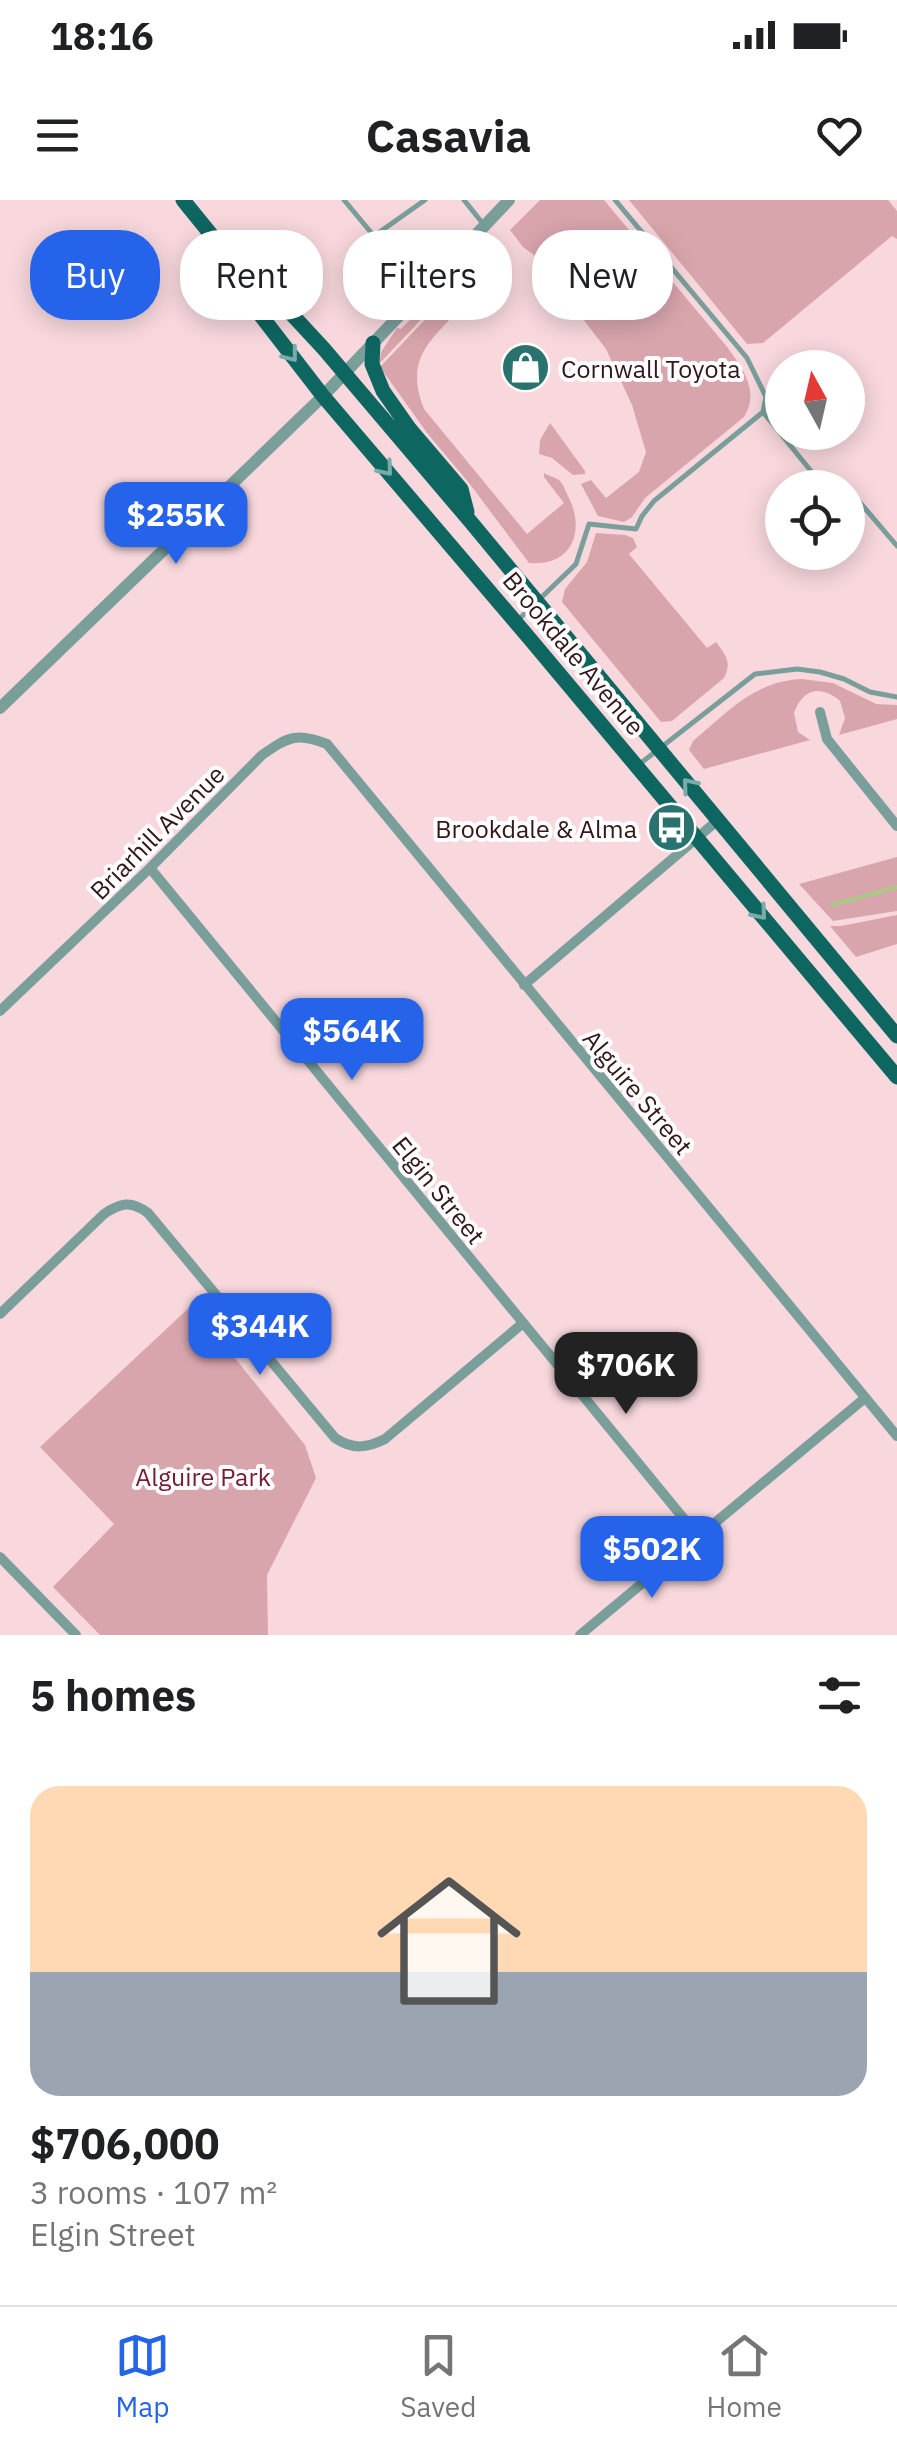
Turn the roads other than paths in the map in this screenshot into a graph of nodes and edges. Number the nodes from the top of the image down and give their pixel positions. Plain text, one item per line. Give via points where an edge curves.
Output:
1 (183, 200) edge
2 (344, 200) edge
3 (425, 200) edge
4 (464, 200) edge
5 (509, 200) edge
6 (615, 200) edge
7 (484, 226) junction
8 (207, 230) edge
9 (265, 320) edge
10 (297, 320) edge
11 (372, 343) junction
12 (343, 374) junction
13 (323, 396) junction
14 (763, 412) junction
15 (809, 470) edge
16 (865, 509) edge
17 (470, 521) junction
18 (897, 546) edge
19 (536, 601) junction
20 (516, 622) junction
21 (897, 696) edge
22 (0, 708) edge
23 (820, 712) dead end
24 (659, 750) junction
25 (637, 766) junction
26 (350, 773) joint
27 (718, 820) junction
28 (897, 826) edge
29 (697, 838) junction
30 (150, 868) junction
31 (524, 985) junction
32 (0, 1011) edge
33 (897, 1036) edge
34 (897, 1077) edge
35 (0, 1314) edge
36 (523, 1323) junction
37 (865, 1398) junction
38 (897, 1436) edge
39 (698, 1536) junction
40 (0, 1556) edge
41 (76, 1635) edge
42 (580, 1635) edge

1 - 8 main road, Brookdale Avenue
2 - 3 lane via 374,236
4 - 7 lane
5 - 7 street
6 - 14 lane via 747,358 766,397
7 - 11 street
9 -> 13 main road, Brookdale Avenue
10 - 12 main road, Brookdale Avenue
11 - 12 street
11 - 17 main road via 383,391 461,489
12 - 13 street
12 - 17 main road, Brookdale Avenue
13 -> 20 main road, Brookdale Avenue
13 - 22 street
14 - 15 lane
14 - 19 lane via 654,501 636,529 589,524 576,564
16 - 18 lane
17 - 19 main road, Brookdale Avenue
19 - 20 lane
19 - 24 main road, Brookdale Avenue
20 - 25 main road, Brookdale Avenue
21 - 24 lane via 820,672 754,674
23 - 28 street via 828,739
24 - 25 lane
27 -> 24 main road, Brookdale Avenue
25 - 29 main road, Brookdale Avenue
26 - 30 street, Briarhill Avenue via 327,744 304,736 284,740
26 - 31 street, Alguire Street
27 - 29 street
27 - 33 main road, Brookdale Avenue
29 - 31 street
29 -> 34 main road, Brookdale Avenue
30 - 32 street, Briarhill Avenue
30 - 36 street, Elgin Street
31 - 37 street, Alguire Street
35 - 36 street via 104,1214 119,1204 140,1206 335,1438 355,1447 388,1436
36 - 39 street, Elgin Street
37 - 38 street, Alguire Street
37 - 39 street
39 - 42 street
40 - 41 street

